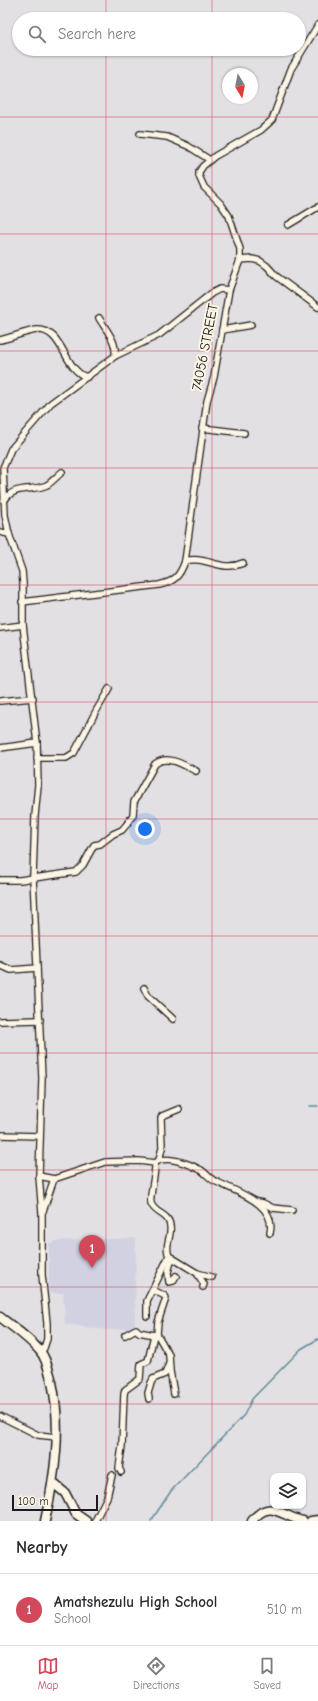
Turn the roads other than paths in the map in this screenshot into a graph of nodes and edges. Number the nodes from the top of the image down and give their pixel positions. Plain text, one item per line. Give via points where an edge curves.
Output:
1 (318, 25) edge
2 (306, 44) edge
3 (299, 56) edge
4 (140, 134) dead end
5 (210, 160) junction
6 (318, 207) edge
7 (288, 225) dead end
8 (240, 260) junction
9 (229, 290) junction
10 (318, 307) edge
11 (99, 318) dead end
12 (251, 325) dead end
13 (222, 330) junction
14 (0, 340) edge
15 (114, 356) junction
16 (87, 377) junction
17 (202, 428) junction
18 (244, 433) dead end
19 (62, 472) dead end
20 (4, 502) junction
21 (0, 532) edge
22 (9, 534) junction
23 (186, 561) junction
24 (242, 563) dead end
25 (22, 602) junction
26 (23, 626) junction
27 (0, 628) edge
28 (109, 689) dead end
29 (33, 698) junction
30 (0, 700) edge
31 (37, 743) junction
32 (0, 748) edge
33 (37, 758) junction
34 (196, 771) dead end
35 (33, 877) junction
36 (0, 880) edge
37 (0, 965) edge
38 (37, 968) junction
39 (144, 988) dead end
40 (173, 1019) dead end
41 (40, 1020) junction
42 (0, 1021) edge
43 (179, 1109) dead end
44 (0, 1135) edge
45 (40, 1136) junction
46 (157, 1162) junction
47 (39, 1176) junction
48 (54, 1179) junction
49 (257, 1202) junction
50 (292, 1210) dead end
51 (42, 1213) junction
52 (270, 1233) dead end
53 (170, 1257) junction
54 (197, 1273) junction
55 (176, 1276) dead end
56 (212, 1277) dead end
57 (203, 1287) dead end
58 (153, 1290) junction
59 (147, 1316) dead end
60 (0, 1318) edge
61 (125, 1335) dead end
62 (155, 1335) junction
63 (41, 1352) junction
64 (170, 1362) junction
65 (163, 1374) junction
66 (172, 1381) junction
67 (174, 1394) dead end
68 (149, 1400) dead end
69 (0, 1416) edge
70 (57, 1437) junction
71 (120, 1472) dead end
72 (112, 1475) dead end
73 (53, 1483) junction
74 (318, 1520) edge
75 (46, 1521) edge
76 (86, 1521) edge
77 (95, 1521) edge
78 (252, 1521) edge
79 (303, 1521) edge
80 (311, 1521) edge

1 - 2 street, 74056 STREET
3 - 5 street, 74056 STREET via 291,68 272,120 261,130
4 - 5 street via 167,137
5 - 8 street, 74056 STREET via 198,176 229,216 238,238
6 - 7 street
8 - 9 street, 74056 STREET
8 - 10 street via 260,261
9 - 13 street, 74056 STREET
9 - 15 street via 215,291 159,335
11 - 15 street via 112,338
12 - 13 street
13 - 17 street, 74056 STREET
14 - 16 street via 31,331 44,331 53,336 77,373
15 - 16 street
16 - 20 street via 51,403 12,449 3,468
17 - 18 street
17 - 23 street, 74056 STREET
19 - 20 street via 48,484 14,491
20 - 22 street
21 - 22 street
22 - 25 street via 22,571
23 - 24 street via 196,560 228,567
23 - 25 street, 74056 STREET via 174,581 163,584
25 - 26 street
26 - 27 street
26 - 29 street
28 - 33 street via 94,712 74,753 66,758
29 - 30 street
29 - 31 street
31 - 32 street
31 - 33 street
33 - 35 street
34 - 35 street via 168,759 160,760 155,764 134,802 133,815 122,830 94,845 83,866 76,872
35 - 36 street
35 - 38 street
37 - 38 street via 11,970
38 - 41 street
39 - 40 street via 148,996
41 - 42 street
41 - 45 street
43 - 46 street via 161,1118 162,1148
44 - 45 street
45 - 47 street
46 - 48 street via 106,1162
46 - 49 street via 171,1159 200,1170 213,1180
46 - 53 street via 151,1203 155,1210 167,1217 170,1226 167,1251
47 - 48 street
47 - 51 street
48 - 51 street
49 - 50 street via 273,1208
49 - 52 street via 272,1220
51 - 63 street via 42,1275 47,1339
53 - 54 street
53 - 55 street via 169,1282
53 - 58 street
54 - 56 street
54 - 57 street via 204,1284
58 - 59 street via 148,1301
58 - 62 street via 166,1298
60 - 63 street
61 - 62 street via 136,1329
62 - 64 street via 167,1350
62 - 71 street via 148,1361 141,1364 140,1378 125,1390
63 - 70 street via 54,1393
64 - 65 street
64 - 66 street
65 - 66 street
65 - 68 street via 151,1383
66 - 67 street
69 - 70 street via 38,1435
70 - 73 street
72 - 77 street via 107,1497
73 - 75 street
73 - 76 street via 65,1493 76,1514
74 - 80 street
78 - 79 street via 260,1512 271,1508

